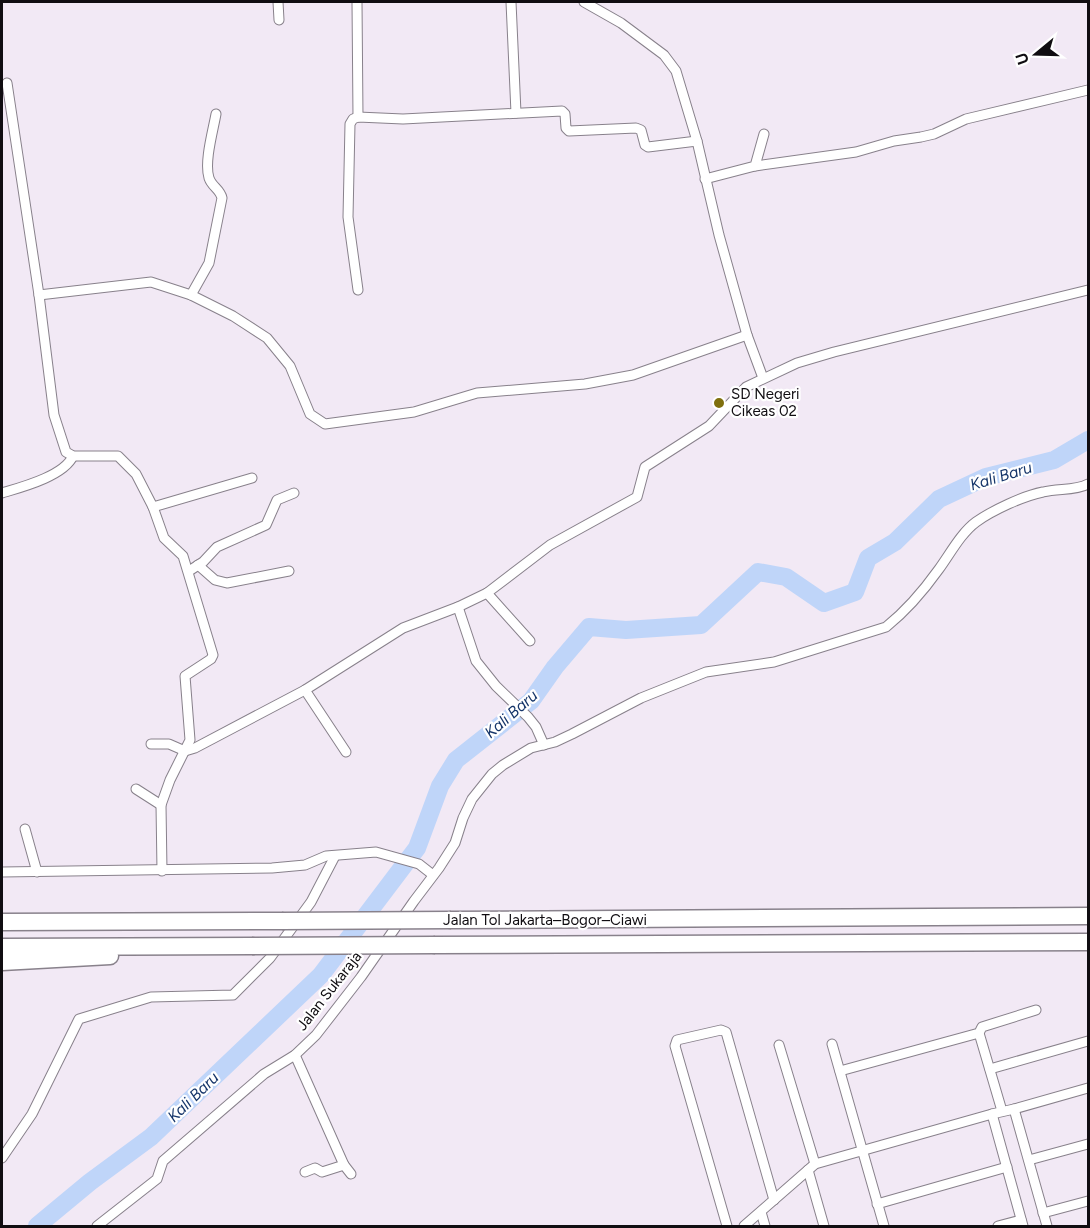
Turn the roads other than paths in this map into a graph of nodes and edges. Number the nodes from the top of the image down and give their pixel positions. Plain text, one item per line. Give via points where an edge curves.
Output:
1 (278, 2) edge
2 (357, 2) edge
3 (511, 2) edge
4 (584, 2) edge
5 (279, 20) dead end
6 (7, 83) dead end
7 (1089, 90) edge
8 (516, 113) junction
9 (216, 114) dead end
10 (358, 117) junction
11 (764, 134) dead end
12 (697, 141) junction
13 (755, 166) junction
14 (705, 179) junction
15 (358, 290) dead end
16 (1089, 291) edge
17 (39, 295) junction
18 (191, 295) junction
19 (747, 335) junction
20 (763, 378) junction
21 (73, 456) junction
22 (252, 478) dead end
23 (1089, 484) edge
24 (3, 493) edge
25 (294, 493) dead end
26 (153, 507) junction
27 (198, 566) junction
28 (189, 571) junction
29 (289, 571) dead end
30 (487, 593) junction
31 (458, 607) junction
32 (530, 641) dead end
33 (305, 690) junction
34 (151, 744) dead end
35 (544, 745) junction
36 (185, 752) junction
37 (346, 752) dead end
38 (136, 789) dead end
39 (162, 805) junction
40 (25, 829) dead end
41 (335, 856) junction
42 (162, 871) junction
43 (2, 872) edge
44 (37, 872) junction
45 (433, 875) junction
46 (1040, 916) junction
47 (1089, 916) edge
48 (2, 922) edge
49 (1041, 942) junction
50 (1089, 942) edge
51 (170, 946) junction
52 (2, 947) edge
53 (2, 962) edge
54 (1036, 1010) dead end
55 (979, 1033) junction
56 (1089, 1041) edge
57 (832, 1044) dead end
58 (779, 1045) dead end
59 (295, 1054) junction
60 (990, 1069) junction
61 (840, 1071) junction
62 (1089, 1088) edge
63 (1014, 1109) junction
64 (1002, 1111) junction
65 (992, 1114) junction
66 (1089, 1144) edge
67 (862, 1150) junction
68 (2, 1158) edge
69 (1029, 1160) junction
70 (344, 1165) junction
71 (811, 1167) junction
72 (1007, 1167) junction
73 (305, 1172) dead end
74 (351, 1174) dead end
75 (774, 1200) junction
76 (1089, 1201) edge
77 (877, 1204) junction
78 (761, 1212) junction
79 (1044, 1213) junction
80 (1022, 1223) edge
81 (98, 1227) edge
82 (727, 1227) edge
83 (744, 1227) edge
84 (765, 1227) edge
85 (824, 1227) edge
86 (884, 1227) edge
87 (998, 1227) edge
88 (1047, 1227) edge

1 - 5 street
2 - 10 street
3 - 8 street
4 - 12 street via 621,23 671,62
6 - 17 street
7 - 13 street via 966,118 934,134 856,152
8 - 10 street via 403,119
8 - 12 street via 562,111 567,130 571,131 639,128 648,147
9 - 18 street via 207,166 211,182 222,198 209,263
10 - 15 street via 350,124 348,217
11 - 13 street
12 - 14 street
13 - 14 street
14 - 19 street
16 - 20 street via 834,352
17 - 18 street via 151,282
17 - 21 street via 54,415 66,452
18 - 19 street via 267,338 290,366 310,414 325,424 414,412 477,393 585,384 633,375
19 - 20 street
20 - 30 street via 746,387 709,426 645,467 637,497 550,545
21 - 24 street via 69,464 55,472
21 - 26 street via 118,456 136,474
22 - 26 street
23 - 35 street, Jalan Sukaraja via 1040,492 978,521 925,588 886,627 774,662 706,672
25 - 27 street via 276,500 266,525 217,547
26 - 28 street via 164,538 183,556
27 - 28 street
27 - 29 street via 215,580 227,583
28 - 36 street via 213,655 185,676 190,740
30 - 31 street
30 - 32 street
31 - 33 street via 403,628
31 - 35 street via 476,662 528,717
33 - 36 street
33 - 37 street
34 - 36 street via 169,744
35 - 45 street, Jalan Sukaraja via 531,748 492,774 472,800 455,843
36 - 39 street
38 - 39 street
39 - 42 street
40 - 44 street
41 - 42 street via 283,867
41 - 45 street via 376,852 418,864
41 - 68 street via 311,902 270,958 233,995 151,997 79,1019 32,1114
42 - 44 street
43 - 44 street
45 - 59 street, Jalan Sukaraja via 361,977 316,1035
46 - 47 highway, Jalan Tol Jakarta–Bogor–Ciawi
46 - 48 highway, Jalan Tol Jakarta–Bogor–Ciawi, bridge
46 - 49 highway
49 - 50 highway, Jalan Tol Jakarta–Bogor–Ciawi
49 - 51 highway, Jalan Tol Jakarta–Bogor–Ciawi, bridge
51 - 52 highway, Jalan Tol Jakarta–Bogor–Ciawi
51 - 53 highway via 98,957
54 - 55 street via 982,1027
55 - 60 street
55 - 61 street
56 - 60 street
57 - 61 street
58 - 71 street
59 - 70 street
59 - 81 street, Jalan Sukaraja via 264,1074 163,1161 157,1179
60 - 64 street
61 - 67 street
62 - 63 street
63 - 64 street
63 - 69 street
64 - 65 street
65 - 67 street
65 - 72 street
66 - 69 street
67 - 71 street
67 - 77 street
69 - 79 street
70 - 73 street via 322,1172 315,1168
70 - 74 street
71 - 75 street
71 - 85 street
72 - 77 street
72 - 80 street
75 - 78 street
75 - 82 street via 726,1032 677,1040 675,1046
76 - 79 street
77 - 86 street
78 - 83 street
78 - 84 street
79 - 88 street
80 - 87 street

